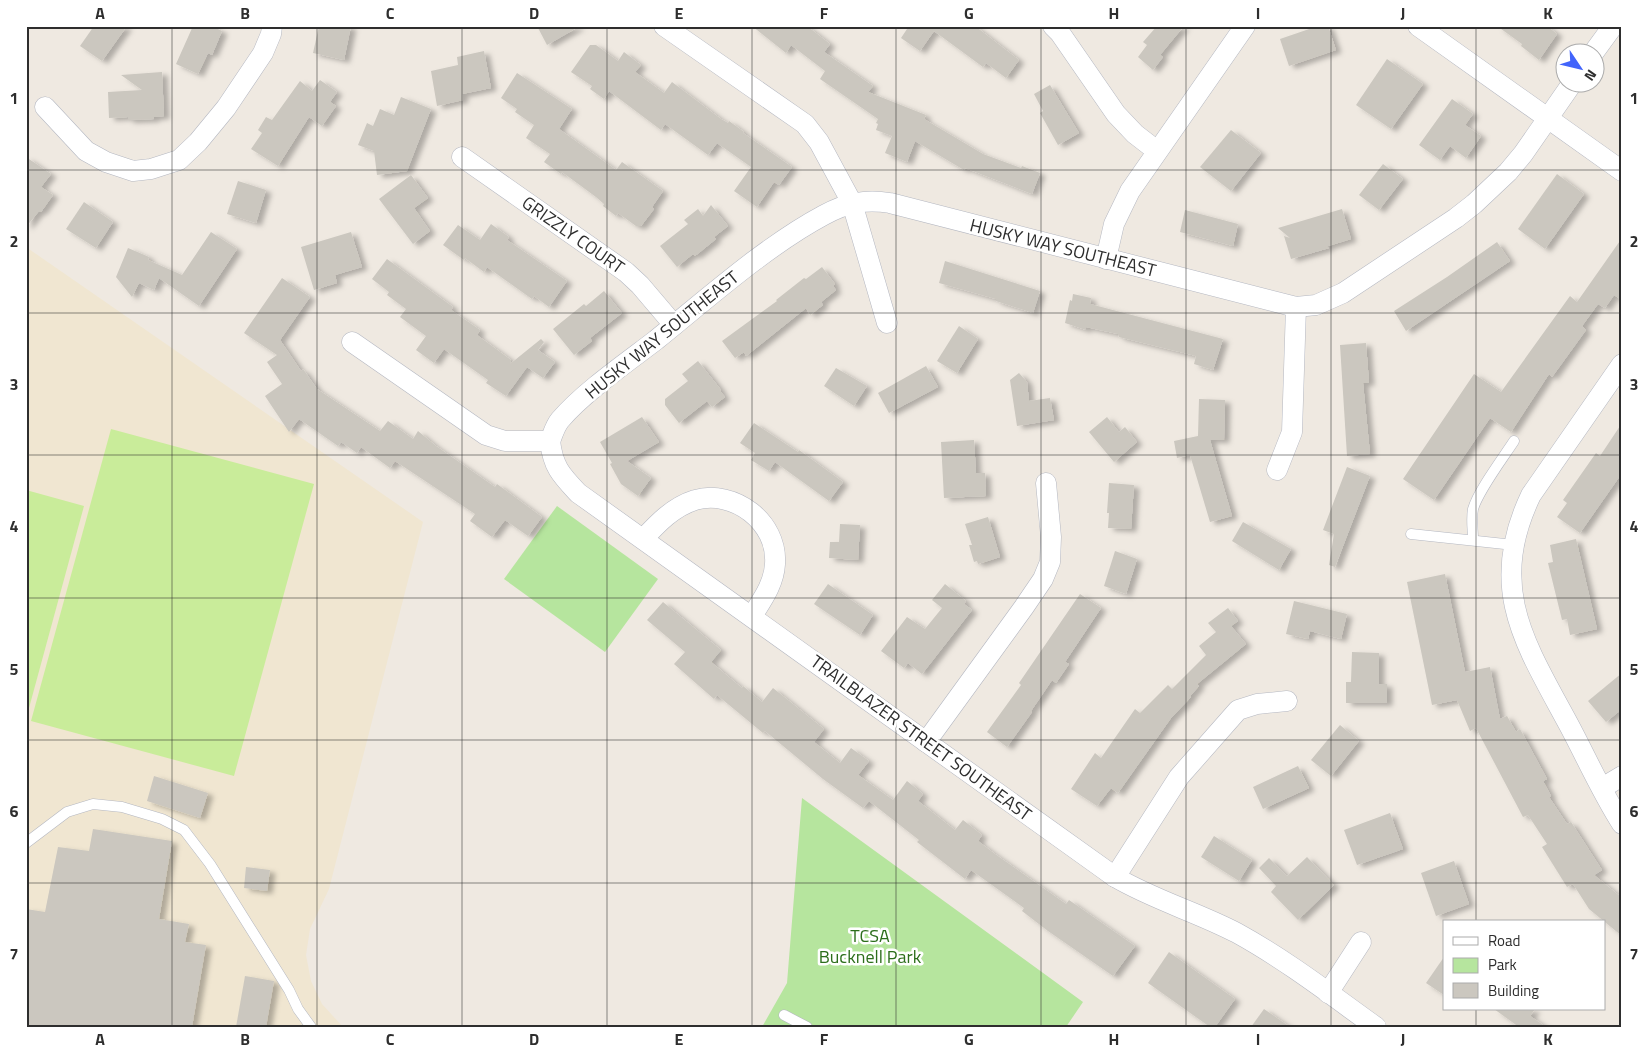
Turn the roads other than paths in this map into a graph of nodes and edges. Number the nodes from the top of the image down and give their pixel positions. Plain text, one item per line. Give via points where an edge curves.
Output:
1 (272, 26) edge
2 (664, 26) edge
3 (1053, 26) edge
4 (1245, 26) edge
5 (1418, 26) edge
6 (1613, 26) edge
7 (1601, 42) edge
8 (1566, 92) edge
9 (45, 107) dead end
10 (1548, 118) junction
11 (1157, 151) junction
12 (462, 158) dead end
13 (1622, 171) edge
14 (852, 203) junction
15 (1106, 259) junction
16 (1296, 307) junction
17 (887, 323) dead end
18 (674, 325) junction
19 (352, 342) dead end
20 (1622, 364) edge
21 (550, 441) junction
22 (1514, 441) dead end
23 (1277, 470) dead end
24 (1046, 483) dead end
25 (1411, 534) dead end
26 (643, 539) junction
27 (1473, 540) junction
28 (1514, 544) junction
29 (752, 616) junction
30 (1287, 701) dead end
31 (926, 742) junction
32 (1622, 776) edge
33 (1602, 788) junction
34 (1622, 824) edge
35 (26, 843) edge
36 (1115, 877) junction
37 (1362, 942) dead end
38 (1328, 993) junction
39 (784, 1015) dead end
40 (1370, 1025) edge
41 (311, 1027) edge
42 (807, 1027) edge

1 - 9 street via 263,53 226,108 179,160 133,171 106,162 86,151
2 - 14 street via 805,124 819,142
3 - 11 street via 1116,114 1134,134
4 - 11 street
5 - 10 street
6 - 7 street
8 - 10 street, HUSKY WAY SOUTHEAST
10 - 13 street
10 - 16 street, HUSKY WAY SOUTHEAST via 1508,172 1456,218 1343,293 1316,305
11 - 15 street via 1121,207
12 - 18 street, GRIZZLY COURT via 626,272
14 - 15 street, HUSKY WAY SOUTHEAST via 872,200 890,203
14 - 17 street
14 - 18 street, HUSKY WAY SOUTHEAST via 825,214 788,237
15 - 16 street, HUSKY WAY SOUTHEAST
16 - 23 street via 1292,432
18 - 21 street, HUSKY WAY SOUTHEAST via 586,395 559,421
19 - 21 street via 486,436 505,441
20 - 28 street via 1540,480 1524,511
21 - 26 street, TRAILBLAZER STREET SOUTHEAST via 552,457 563,477 578,493
22 - 27 lane via 1474,507
24 - 31 street via 1051,537 1050,562 1043,579
25 - 27 lane
26 - 29 street, TRAILBLAZER STREET SOUTHEAST
26 - 29 street via 672,512 694,501 710,497 735,501 746,508 767,527 776,564 769,589
27 - 28 lane
28 - 33 street via 1512,597 1523,635
29 - 31 street, TRAILBLAZER STREET SOUTHEAST
30 - 36 street via 1238,710 1180,778
31 - 36 street, TRAILBLAZER STREET SOUTHEAST
32 - 33 street
33 - 34 street
35 - 41 lane via 67,812 93,804 122,807 162,818 184,830 210,864
36 - 38 street, TRAILBLAZER STREET SOUTHEAST via 1235,932 1278,957
37 - 38 street
38 - 40 street, TRAILBLAZER STREET SOUTHEAST
39 - 42 lane

